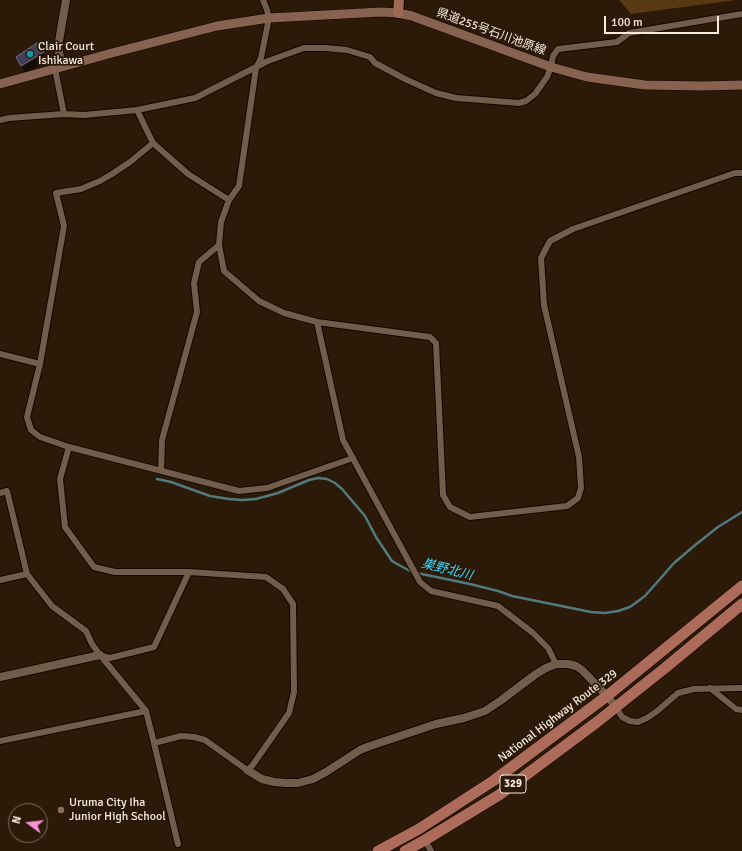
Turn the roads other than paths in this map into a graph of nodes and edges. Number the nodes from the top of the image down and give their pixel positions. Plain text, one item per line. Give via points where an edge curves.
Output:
1 (66, 0) edge
2 (263, 0) edge
3 (399, 0) edge
4 (398, 13) junction
5 (742, 14) edge
6 (269, 18) junction
7 (551, 67) junction
8 (59, 68) junction
9 (256, 68) junction
10 (0, 84) edge
11 (742, 85) edge
12 (137, 110) junction
13 (64, 114) junction
14 (0, 120) edge
15 (153, 143) junction
16 (742, 172) edge
17 (229, 200) junction
18 (219, 244) junction
19 (317, 322) junction
20 (0, 354) edge
21 (40, 364) junction
22 (69, 447) junction
23 (353, 458) junction
24 (161, 471) junction
25 (0, 493) edge
26 (189, 572) junction
27 (27, 574) junction
28 (0, 580) edge
29 (742, 586) edge
30 (742, 604) edge
31 (100, 655) junction
32 (556, 664) junction
33 (0, 677) edge
34 (710, 688) junction
35 (742, 688) edge
36 (608, 696) junction
37 (616, 707) junction
38 (742, 710) edge
39 (146, 711) junction
40 (0, 741) edge
41 (154, 743) junction
42 (247, 770) junction
43 (425, 840) junction
44 (178, 844) dead end
45 (378, 851) edge
46 (405, 851) edge
47 (431, 851) edge

1 - 8 street via 58,47
2 - 6 street
3 - 4 main road
4 - 6 main road, 県道255号石川池原線
4 - 7 main road, 県道255号石川池原線
5 - 7 street via 629,33 617,42 558,49 553,56
6 - 8 main road, 県道255号石川池原線 via 203,29
6 - 9 street via 261,58
7 - 9 street via 535,94 520,103 456,98 436,93 375,63 370,57 347,50 304,48
7 - 11 main road, 県道255号石川池原線 via 587,77 645,85
8 - 10 main road, 県道255号石川池原線
8 - 13 street
9 - 12 street via 194,98
9 - 17 street via 239,186
12 - 13 street via 84,115
12 - 15 street
13 - 14 street
15 - 17 street via 188,174
15 - 21 street via 130,162 100,181 81,189 56,193 64,226
16 - 19 street via 573,229 550,241 541,258 544,305 579,457 581,488 578,498 567,506 470,517 450,507 443,495 436,343 430,337
17 - 18 street via 221,222
18 - 19 street via 224,271 259,301 284,313
18 - 24 street via 200,262 194,283 197,312 162,440
19 - 23 street via 343,440
20 - 21 street
21 - 22 street via 28,417 31,430 40,437
22 - 24 street
22 - 26 street via 60,479 65,527 94,566 116,572
23 - 24 street via 267,488 239,492
23 - 32 street via 420,582 431,591 498,606 548,648
25 - 27 street via 7,491
26 - 31 street via 154,647 110,658
26 - 42 street via 266,578 283,589 293,604 294,692 289,713
27 - 28 street
27 - 31 street via 52,606 86,631
29 - 36 highway, National Highway Route 329 / 329
30 - 37 highway, 329
31 - 33 street
31 - 39 street
32 - 36 street via 576,666
32 - 42 street via 536,674 485,711 370,746 313,779 298,783 280,783 262,779
34 - 35 street
34 - 37 street via 678,693 656,712 638,722 622,717
34 - 38 street via 736,710
36 - 37 street
36 - 45 highway, National Highway Route 329 / 329 via 494,781
37 - 43 highway, 329 via 499,795
39 - 40 street
39 - 41 street
41 - 42 street via 181,736 205,740
41 - 44 street
43 - 46 highway, 329
43 - 47 street

